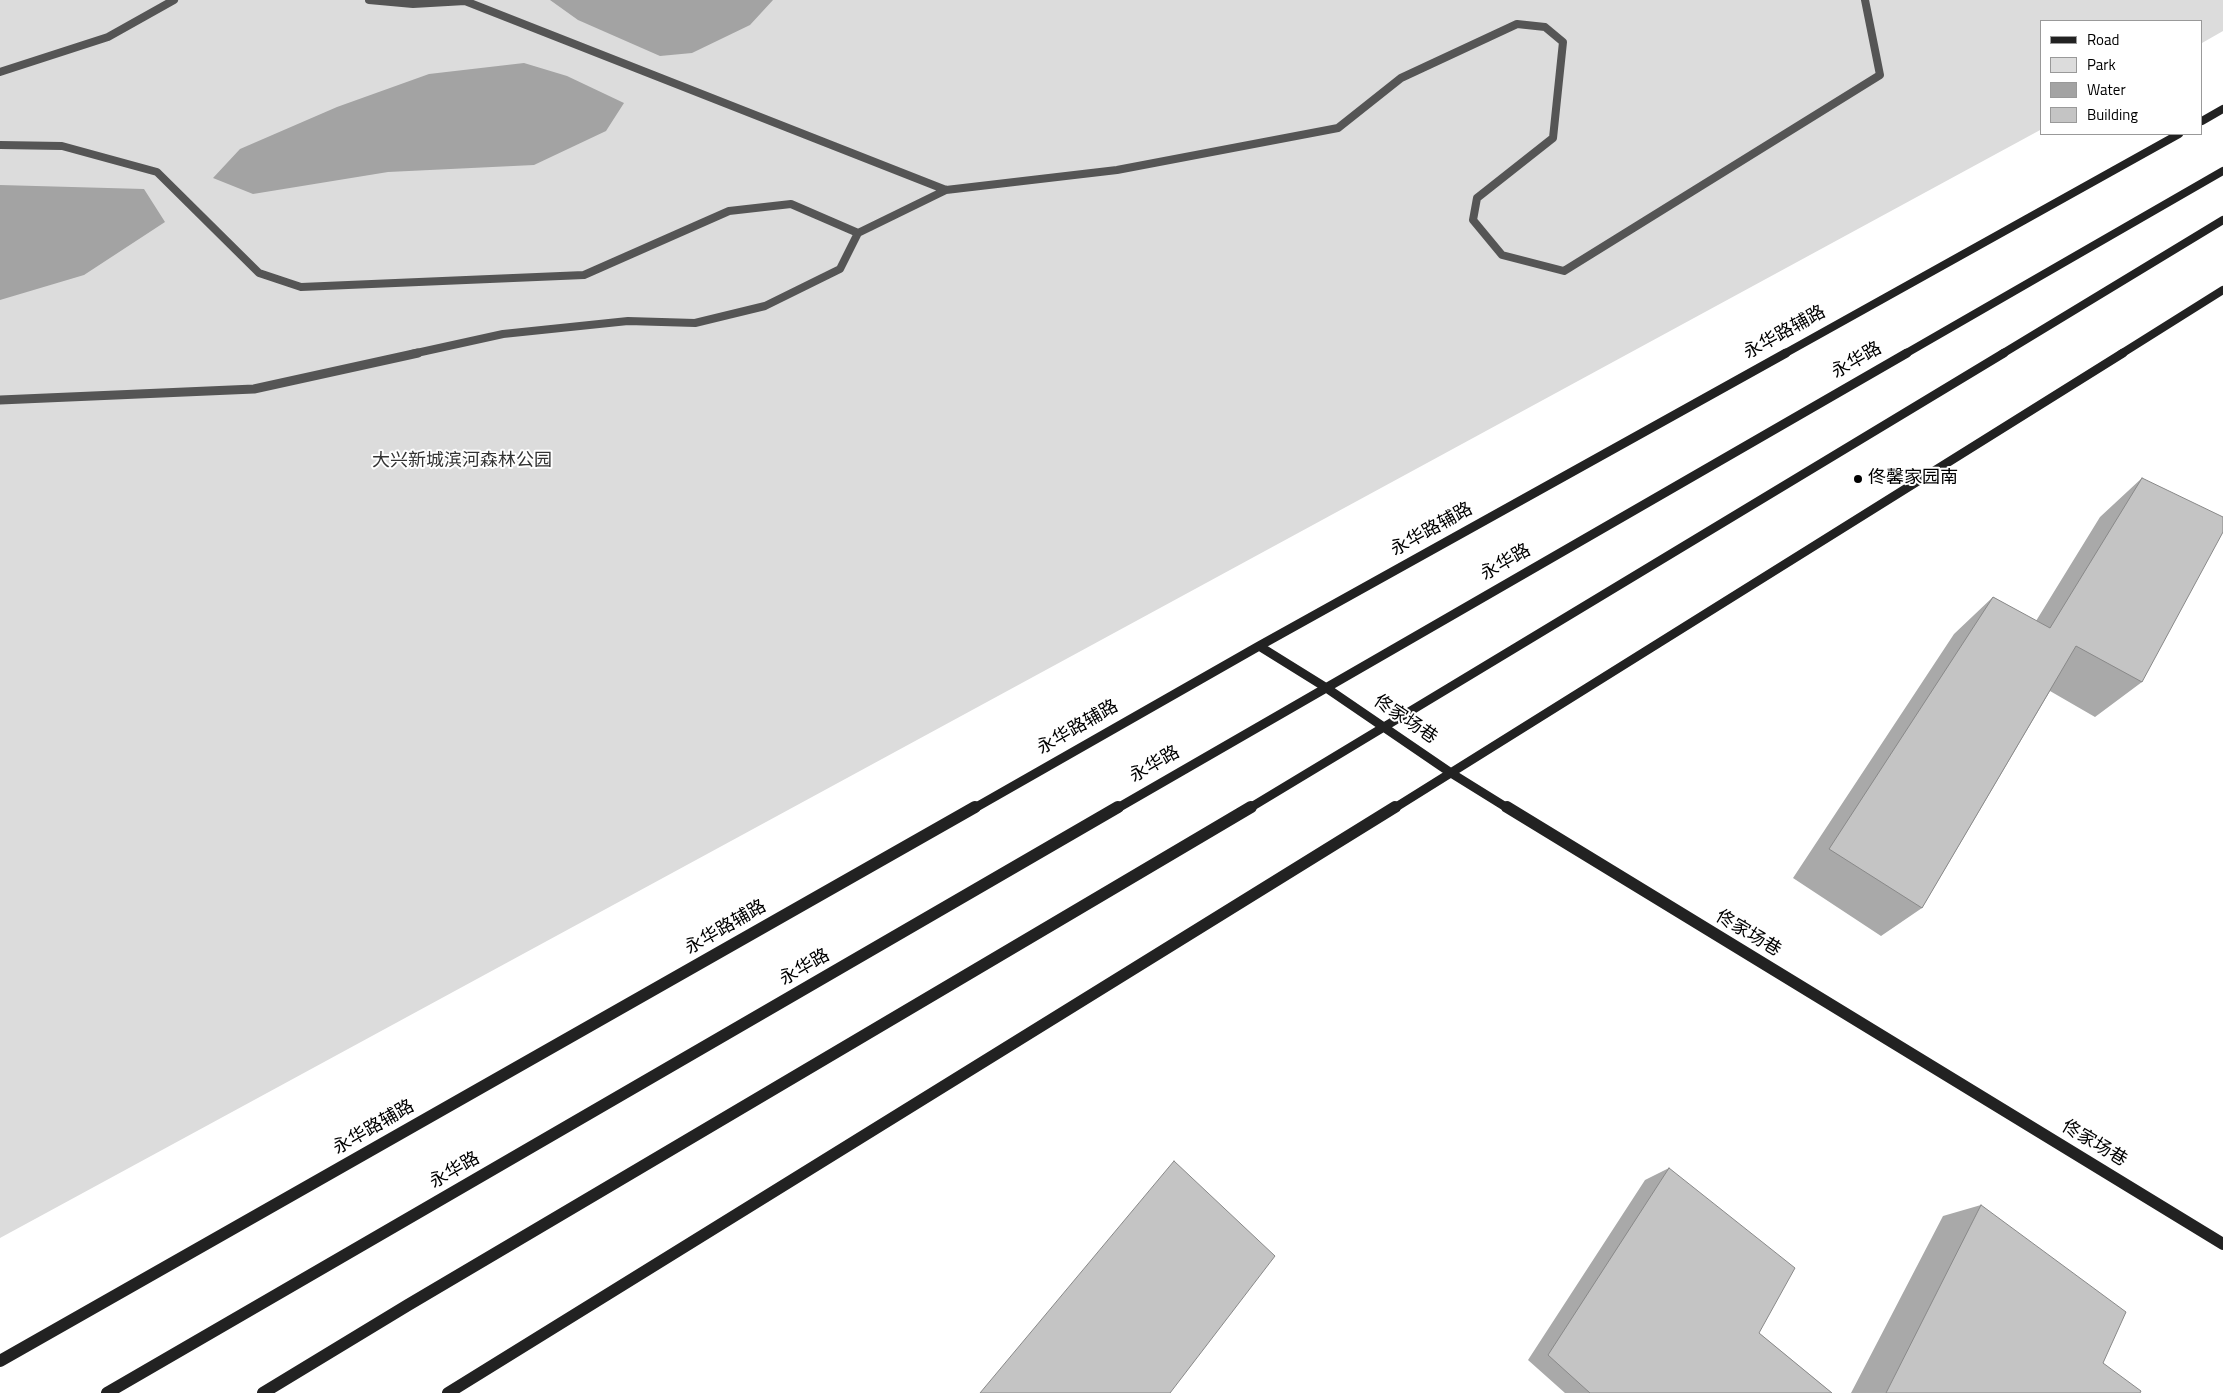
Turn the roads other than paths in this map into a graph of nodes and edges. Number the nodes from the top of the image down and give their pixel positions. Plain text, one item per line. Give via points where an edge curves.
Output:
1 (174, 0) edge
2 (369, 0) edge
3 (1864, 0) edge
4 (0, 72) edge
5 (2223, 109) edge
6 (2203, 120) edge
7 (2176, 135) edge
8 (0, 144) edge
9 (2223, 170) edge
10 (946, 190) junction
11 (2223, 220) edge
12 (858, 233) junction
13 (2223, 290) edge
14 (0, 400) edge
15 (1259, 646) junction
16 (1325, 687) junction
17 (1385, 728) junction
18 (1452, 773) junction
19 (2223, 1244) edge
20 (0, 1361) edge
21 (107, 1393) edge
22 (263, 1393) edge
23 (448, 1393) edge

1 - 4 street via 108,37
2 - 10 street via 413,4 465,1
3 - 10 street via 1880,75 1564,271 1502,255 1473,220 1477,198 1552,138 1564,42 1545,27 1517,24 1401,78 1338,128 1117,170
5 - 6 street
7 - 15 street, 永华路辅路
8 - 12 street via 62,146 157,172 258,274 301,287 584,275 730,211 792,204
9 - 16 street, 永华路
10 - 12 street
11 - 17 street
12 - 14 street via 840,269 765,306 696,323 628,321 504,334 254,389
13 - 18 street
15 - 16 street, 佟家场巷
15 - 20 street, 永华路辅路
16 - 17 street, 佟家场巷
16 - 21 street, 永华路
17 - 18 street, 佟家场巷
17 - 22 street
18 - 19 street, 佟家场巷
18 - 23 street

